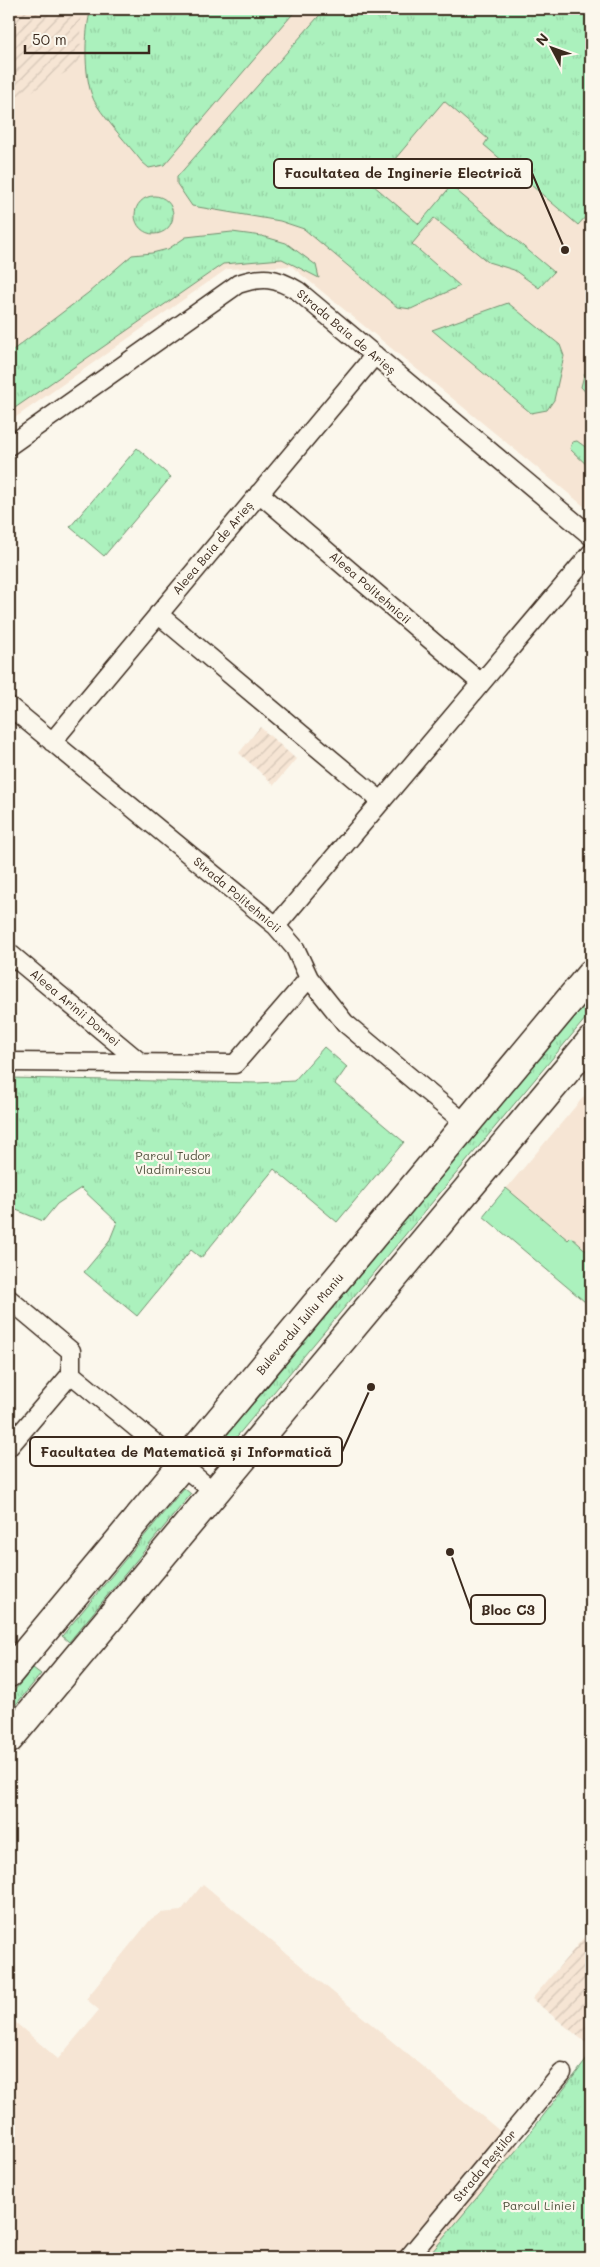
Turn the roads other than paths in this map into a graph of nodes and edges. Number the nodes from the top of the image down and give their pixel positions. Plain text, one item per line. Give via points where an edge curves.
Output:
1 (375, 356) junction
2 (9, 446) edge
3 (259, 493) junction
4 (591, 536) edge
5 (591, 553) edge
6 (158, 614) junction
7 (481, 683) junction
8 (9, 706) edge
9 (52, 742) junction
10 (381, 801) junction
11 (276, 926) junction
12 (9, 953) edge
13 (591, 974) edge
14 (309, 978) junction
15 (591, 1041) edge
16 (9, 1062) edge
17 (141, 1063) junction
18 (466, 1124) junction
19 (9, 1299) edge
20 (70, 1374) junction
21 (12, 1436) edge
22 (182, 1466) junction
23 (214, 1492) junction
24 (9, 1673) edge
25 (9, 1739) edge
26 (562, 2073) dead end
27 (408, 2258) edge

1 - 2 street, Strada Baia de Arieș via 298,292 275,280 256,278 238,284
1 - 3 street, Aleea Baia de Arieș
1 - 4 street, Strada Baia de Arieș
3 - 6 street, Aleea Baia de Arieș
3 - 7 street, Aleea Politehnicii
5 - 7 street
6 - 9 street, Aleea Baia de Arieș
6 - 10 street
7 - 10 street
8 - 9 street, Strada Politehnicii
9 - 11 street, Strada Politehnicii
10 - 11 street
11 - 14 street, Strada Politehnicii via 295,948
12 - 17 street, Aleea Arinii Dornei
13 - 18 main road, Bulevardul Iuliu Maniu
14 - 17 street, Aleea Arinii Dornei via 235,1064
14 - 18 street, Strada Politehnicii via 345,1023
15 - 23 main road
16 - 17 street, Aleea Arinii Dornei
18 - 22 main road, Bulevardul Iuliu Maniu
19 - 20 street via 71,1351
20 - 21 street
20 - 22 street
22 - 23 street
22 - 24 main road, Bulevardul Iuliu Maniu
23 - 25 main road
26 - 27 street, Strada Peștilor

